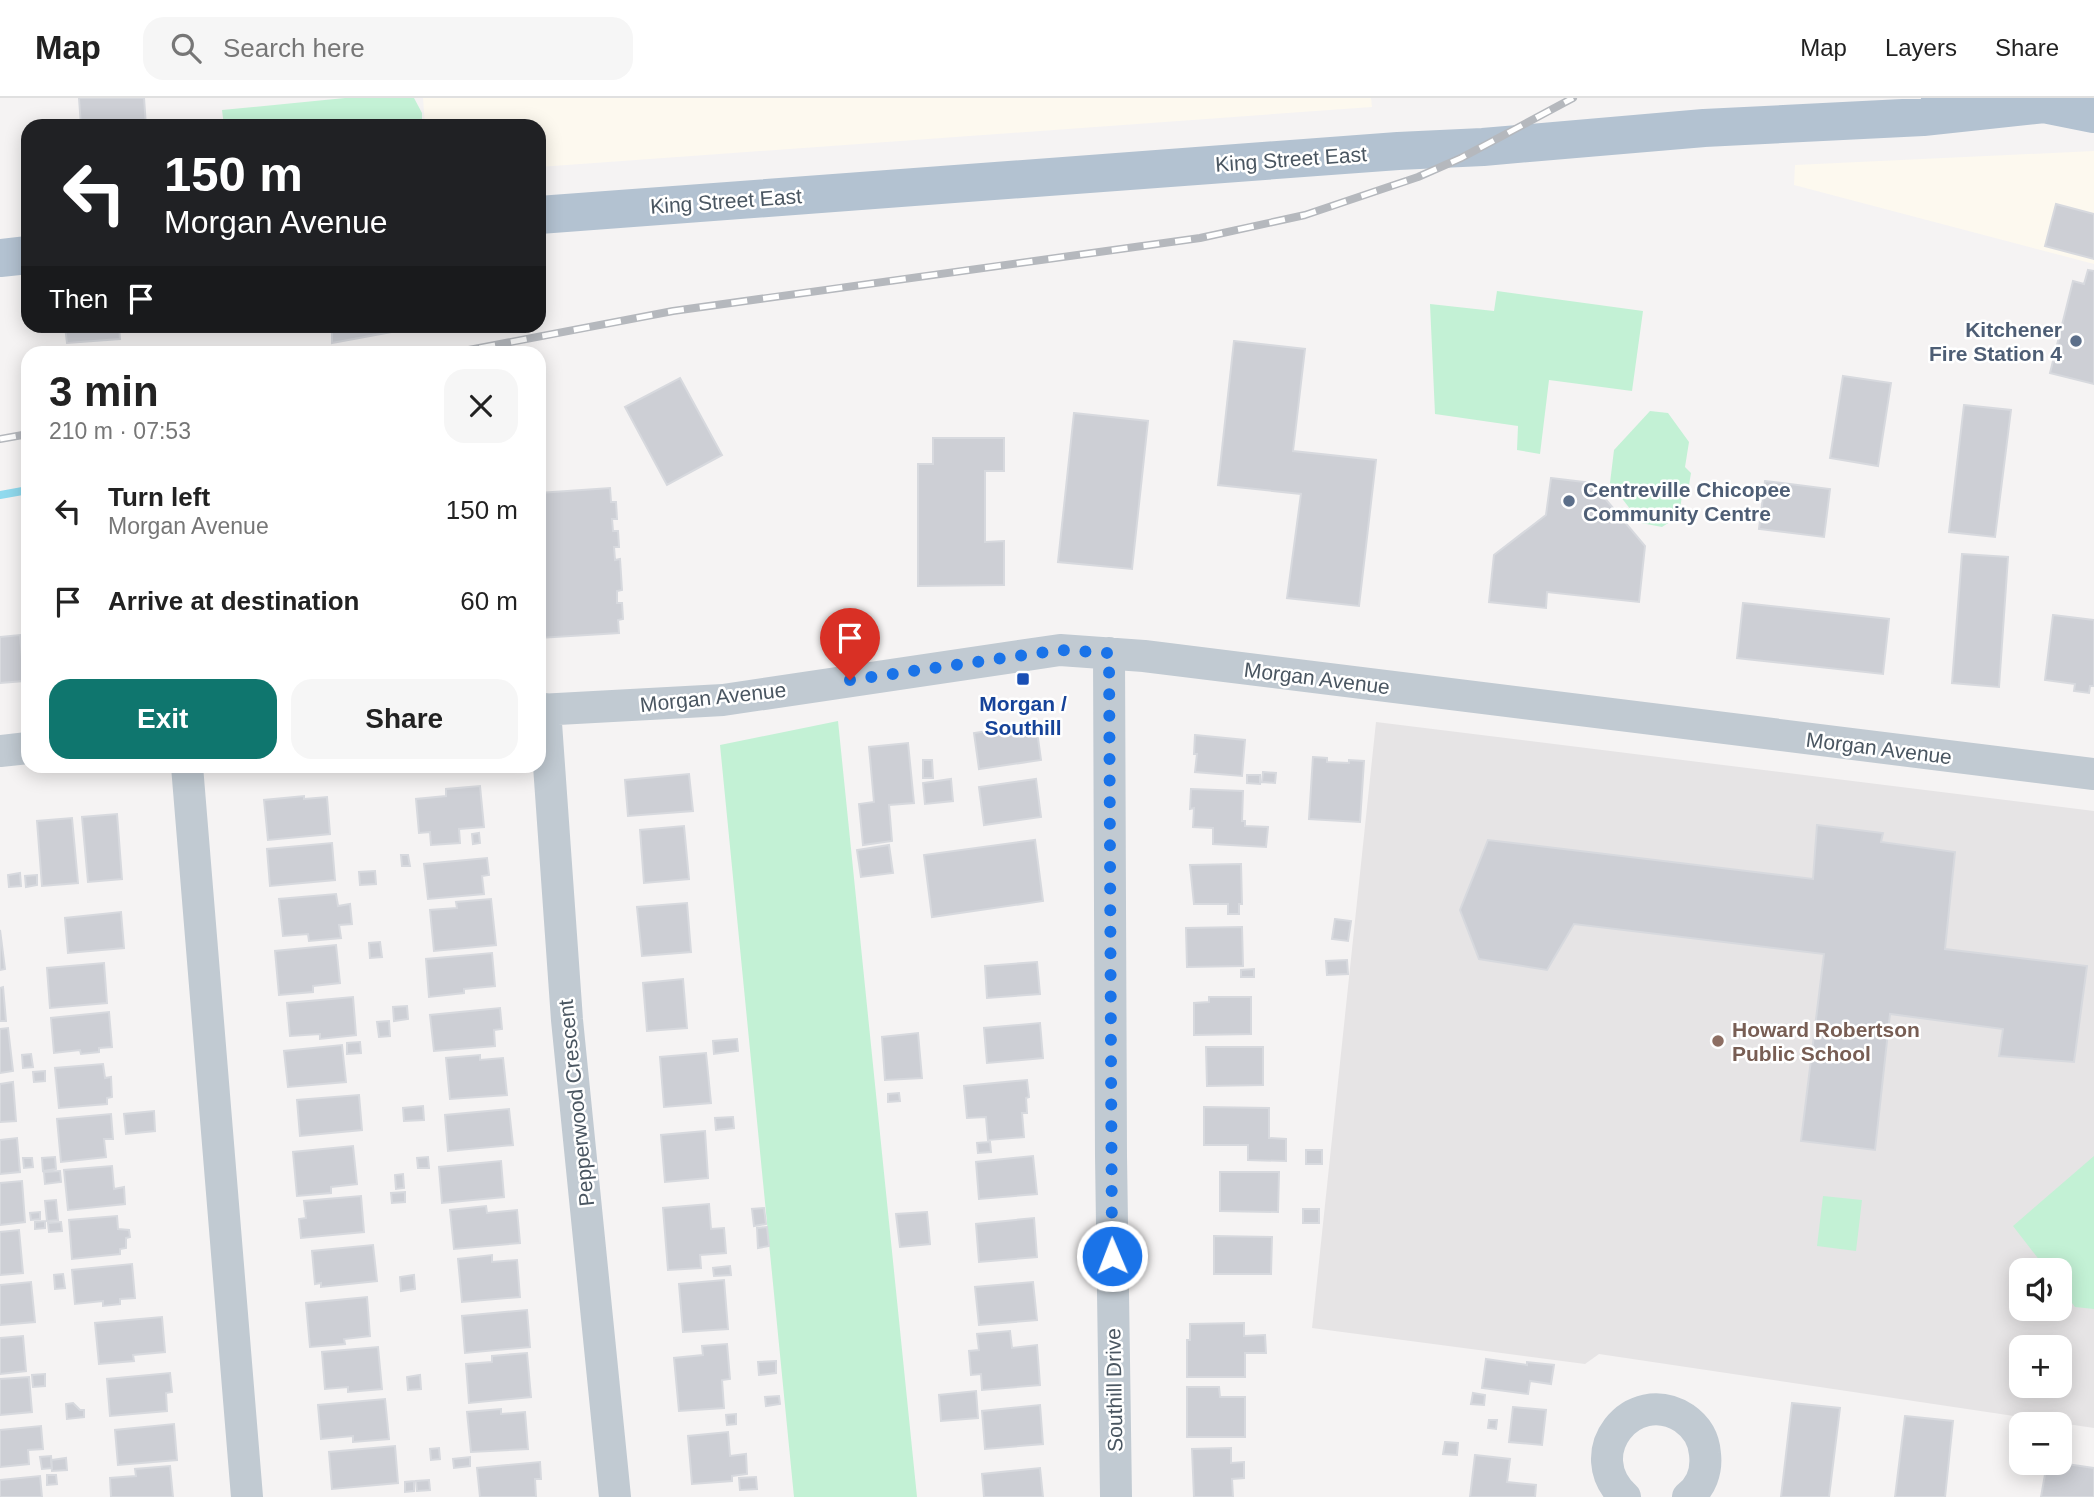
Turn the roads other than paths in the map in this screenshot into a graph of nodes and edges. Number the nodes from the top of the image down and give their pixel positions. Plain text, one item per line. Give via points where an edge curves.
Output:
1 (2049, 101) edge
2 (2094, 114) edge
3 (546, 214) edge
4 (21, 256) edge
5 (0, 258) edge
6 (1109, 653) junction
7 (546, 709) edge
8 (21, 749) edge
9 (0, 751) edge
10 (546, 759) edge
11 (188, 773) edge
12 (2094, 774) edge
13 (247, 1497) edge
14 (615, 1497) edge
15 (1116, 1497) edge
16 (1625, 1497) edge
17 (1688, 1497) edge

1 - 2 main road, King Street East
1 - 3 main road, King Street East via 1923,117 1704,128
4 - 5 main road
6 - 7 street, Morgan Avenue via 1060,650 723,700
6 - 12 street, Morgan Avenue
6 - 15 street, Southill Drive
8 - 9 street
10 - 14 street, Pepperwood Crescent
11 - 13 street
16 - 17 street via 1609,1474 1609,1443 1630,1416 1649,1410 1676,1413 1701,1437 1706,1463 1702,1480

